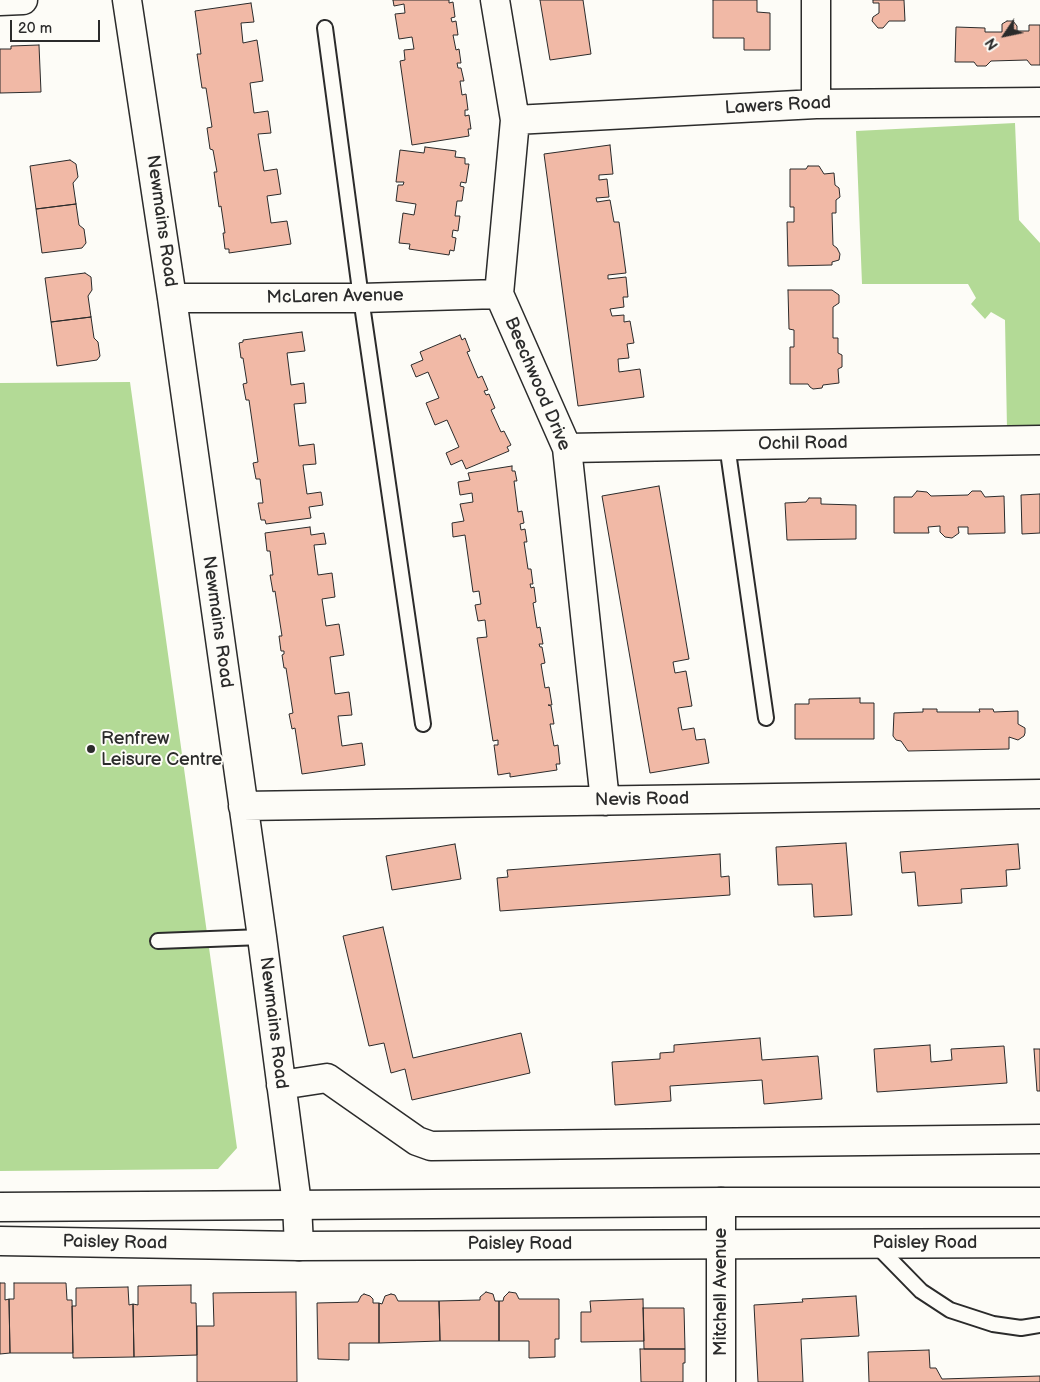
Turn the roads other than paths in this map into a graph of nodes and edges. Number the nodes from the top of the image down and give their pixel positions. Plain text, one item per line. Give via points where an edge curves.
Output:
1 (23, 0) edge
2 (127, 0) edge
3 (495, 0) edge
4 (816, 0) edge
5 (0, 1) edge
6 (325, 28) dead end
7 (1040, 102) edge
8 (816, 104) junction
9 (515, 120) junction
10 (499, 294) junction
11 (172, 298) junction
12 (360, 298) junction
13 (1040, 440) edge
14 (727, 445) junction
15 (567, 448) junction
16 (766, 718) dead end
17 (423, 724) dead end
18 (1040, 794) edge
19 (605, 801) junction
20 (243, 806) junction
21 (262, 937) junction
22 (158, 941) dead end
23 (281, 1084) junction
24 (1040, 1139) edge
25 (721, 1202) junction
26 (1040, 1202) edge
27 (297, 1204) junction
28 (0, 1207) edge
29 (0, 1241) edge
30 (720, 1243) junction
31 (874, 1243) junction
32 (1040, 1243) edge
33 (299, 1246) junction
34 (1040, 1325) edge
35 (720, 1382) edge

1 - 5 street
2 - 11 street, Newmains Road
3 - 9 street, Beechwood Drive
4 - 8 street
6 - 12 lane
7 - 8 street, Lawers Road
8 - 9 street, Lawers Road
9 - 10 street, Beechwood Drive
10 - 12 street, McLaren Avenue
10 - 15 street, Beechwood Drive
11 - 12 street, McLaren Avenue
11 - 20 street, Newmains Road
12 - 17 lane
13 - 14 street, Ochil Road
14 - 15 street, Ochil Road
14 - 16 lane
15 - 19 street, Beechwood Drive
18 - 19 street, Nevis Road
19 - 20 street, Nevis Road
20 - 21 street, Newmains Road
21 - 22 lane
21 - 23 street, Newmains Road
23 - 24 street via 327,1078 430,1146
23 - 27 street, Newmains Road
25 - 26 street, Paisley Road
25 - 27 street, Paisley Road
25 - 30 street, Mitchell Avenue
27 - 28 street, Paisley Road
27 - 33 street, Newmains Road
29 - 33 street, Paisley Road
30 - 31 street, Paisley Road
30 - 33 street, Paisley Road
30 - 35 street, Mitchell Avenue
31 - 32 street, Paisley Road
31 - 34 lane via 921,1291 950,1310 993,1324 1021,1328

